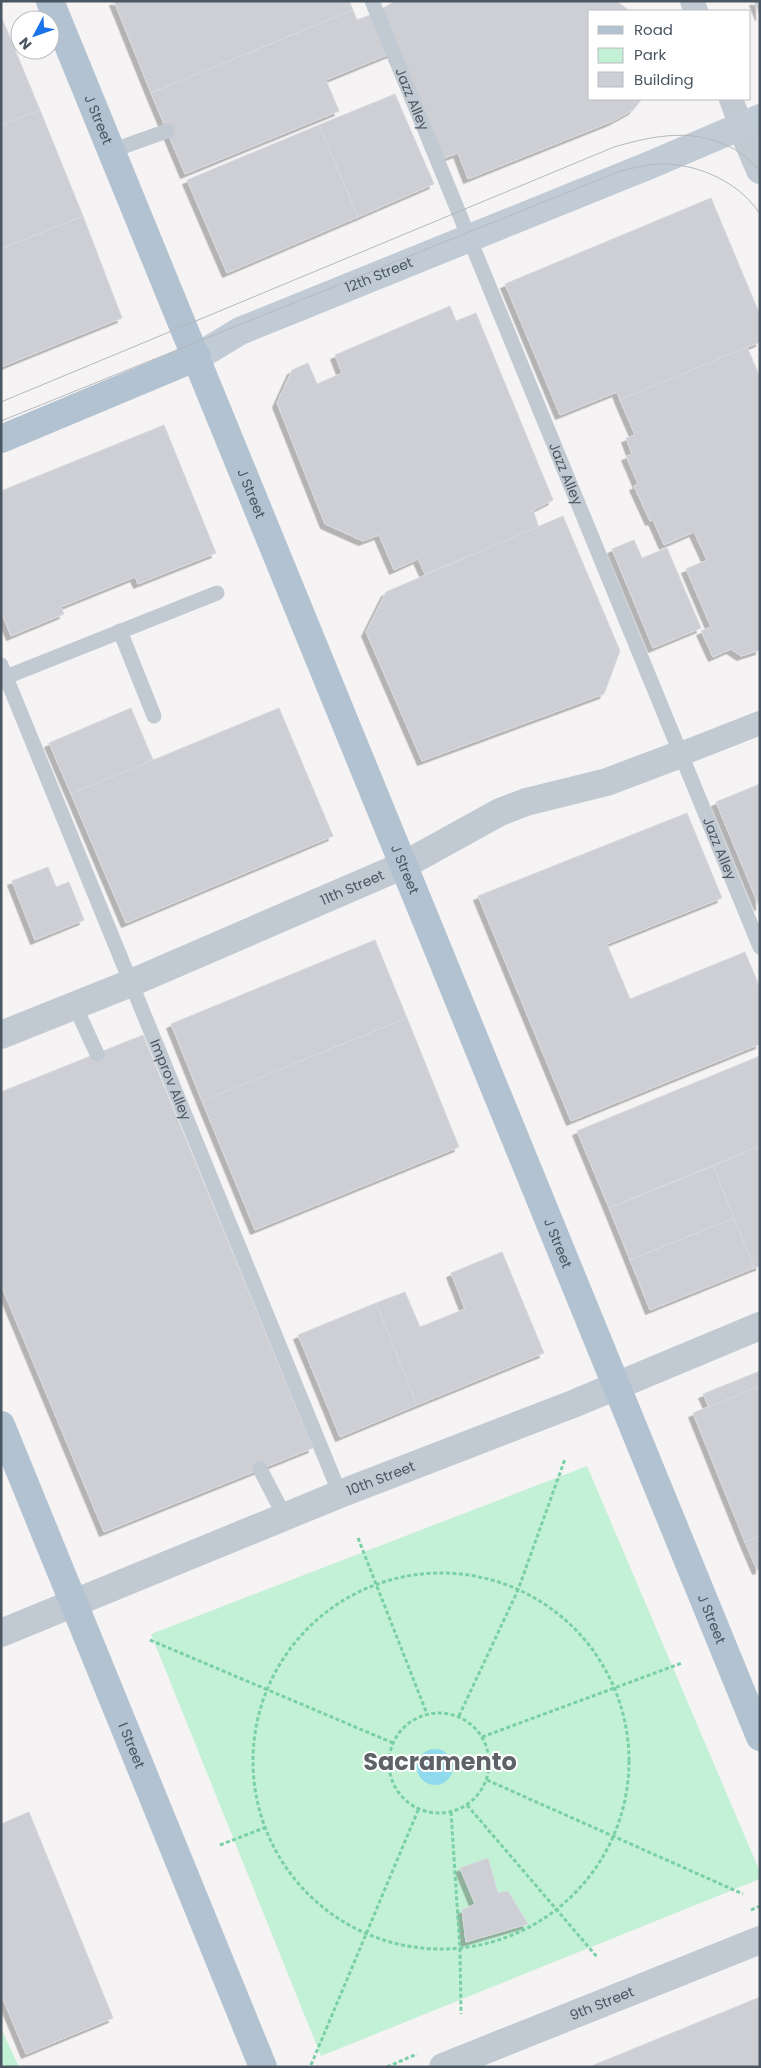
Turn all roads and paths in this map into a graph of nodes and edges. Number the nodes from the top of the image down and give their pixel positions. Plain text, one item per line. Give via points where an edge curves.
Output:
1 (50, 1) edge
2 (372, 1) edge
3 (732, 100) edge
4 (751, 122) edge
5 (167, 131) dead end
6 (112, 152) junction
7 (760, 170) edge
8 (468, 238) junction
9 (197, 358) junction
10 (1, 439) edge
11 (217, 592) dead end
12 (120, 631) junction
13 (4, 671) edge
14 (154, 716) dead end
15 (760, 723) edge
16 (681, 754) junction
17 (404, 865) junction
18 (760, 947) edge
19 (131, 983) junction
20 (75, 1006) junction
21 (1, 1035) edge
22 (97, 1054) dead end
23 (760, 1326) edge
24 (616, 1385) junction
25 (1, 1425) edge
26 (565, 1459) dead end
27 (260, 1469) dead end
28 (340, 1494) junction
29 (285, 1517) junction
30 (358, 1538) dead end
31 (376, 1584) junction
32 (518, 1590) junction
33 (73, 1603) junction
34 (1, 1633) edge
35 (150, 1640) dead end
36 (682, 1663) dead end
37 (615, 1688) junction
38 (266, 1689) junction
39 (427, 1714) junction
40 (459, 1716) junction
41 (482, 1737) junction
42 (760, 1737) edge
43 (393, 1743) junction
44 (487, 1780) junction
45 (467, 1805) junction
46 (419, 1808) junction
47 (451, 1812) junction
48 (264, 1828) junction
49 (614, 1836) junction
50 (220, 1845) dead end
51 (743, 1894) dead end
52 (559, 1910) junction
53 (367, 1935) junction
54 (760, 1940) edge
55 (460, 1950) junction
56 (598, 1958) dead end
57 (461, 2014) dead end
58 (312, 2065) dead end
59 (263, 2067) edge
60 (444, 2067) edge

1 - 6 main road, J Street
2 - 8 lane, Jazz Alley
3 - 4 street
4 - 7 street
4 - 8 main road, 12th Street
5 - 6 lane
6 - 9 main road, J Street
8 - 9 main road, 12th Street via 240,331
8 - 16 lane, Jazz Alley
9 - 10 main road, 12th Street
9 - 17 main road, J Street
11 - 12 lane
12 - 13 lane
12 - 14 lane
13 - 19 lane, Improv Alley
15 - 16 street, 11th Street
16 - 17 street, 11th Street via 607,782 526,802 500,812
16 - 18 lane, Jazz Alley
17 - 19 street, 11th Street
17 - 24 main road, J Street
19 - 20 street, 11th Street
19 - 28 lane, Improv Alley
20 - 21 street, 11th Street
20 - 22 lane
23 - 24 street, 10th Street
24 - 28 street, 10th Street
24 - 42 main road, J Street
25 - 33 main road, I Street
26 - 32 path
27 - 29 lane
28 - 29 street, 10th Street
29 - 33 street, 10th Street
30 - 31 path
31 - 32 path via 423,1573 472,1575
31 - 38 path via 330,1608 293,1643
31 - 39 path
32 - 37 path via 565,1621 591,1648
32 - 40 path
33 - 34 street, 10th Street
33 - 59 main road, I Street
35 - 38 path
36 - 37 path
37 - 41 path
37 - 49 path via 627,1732 629,1777
38 - 43 path
38 - 48 path via 254,1734 253,1782
39 - 40 path
39 - 43 path via 411,1721
40 - 41 path via 471,1723
41 - 44 path via 489,1753
43 - 46 path via 389,1765 393,1782 399,1793
44 - 45 path
44 - 49 path
45 - 47 path
45 - 52 path
46 - 47 path via 428,1812
46 - 53 path
47 - 55 path
48 - 50 path
48 - 53 path via 289,1873 323,1910
49 - 51 path
49 - 52 path via 600,1863
52 - 55 path via 498,1942
52 - 56 path
53 - 55 path via 412,1948
53 - 58 path
54 - 60 street, 9th Street
55 - 57 path

